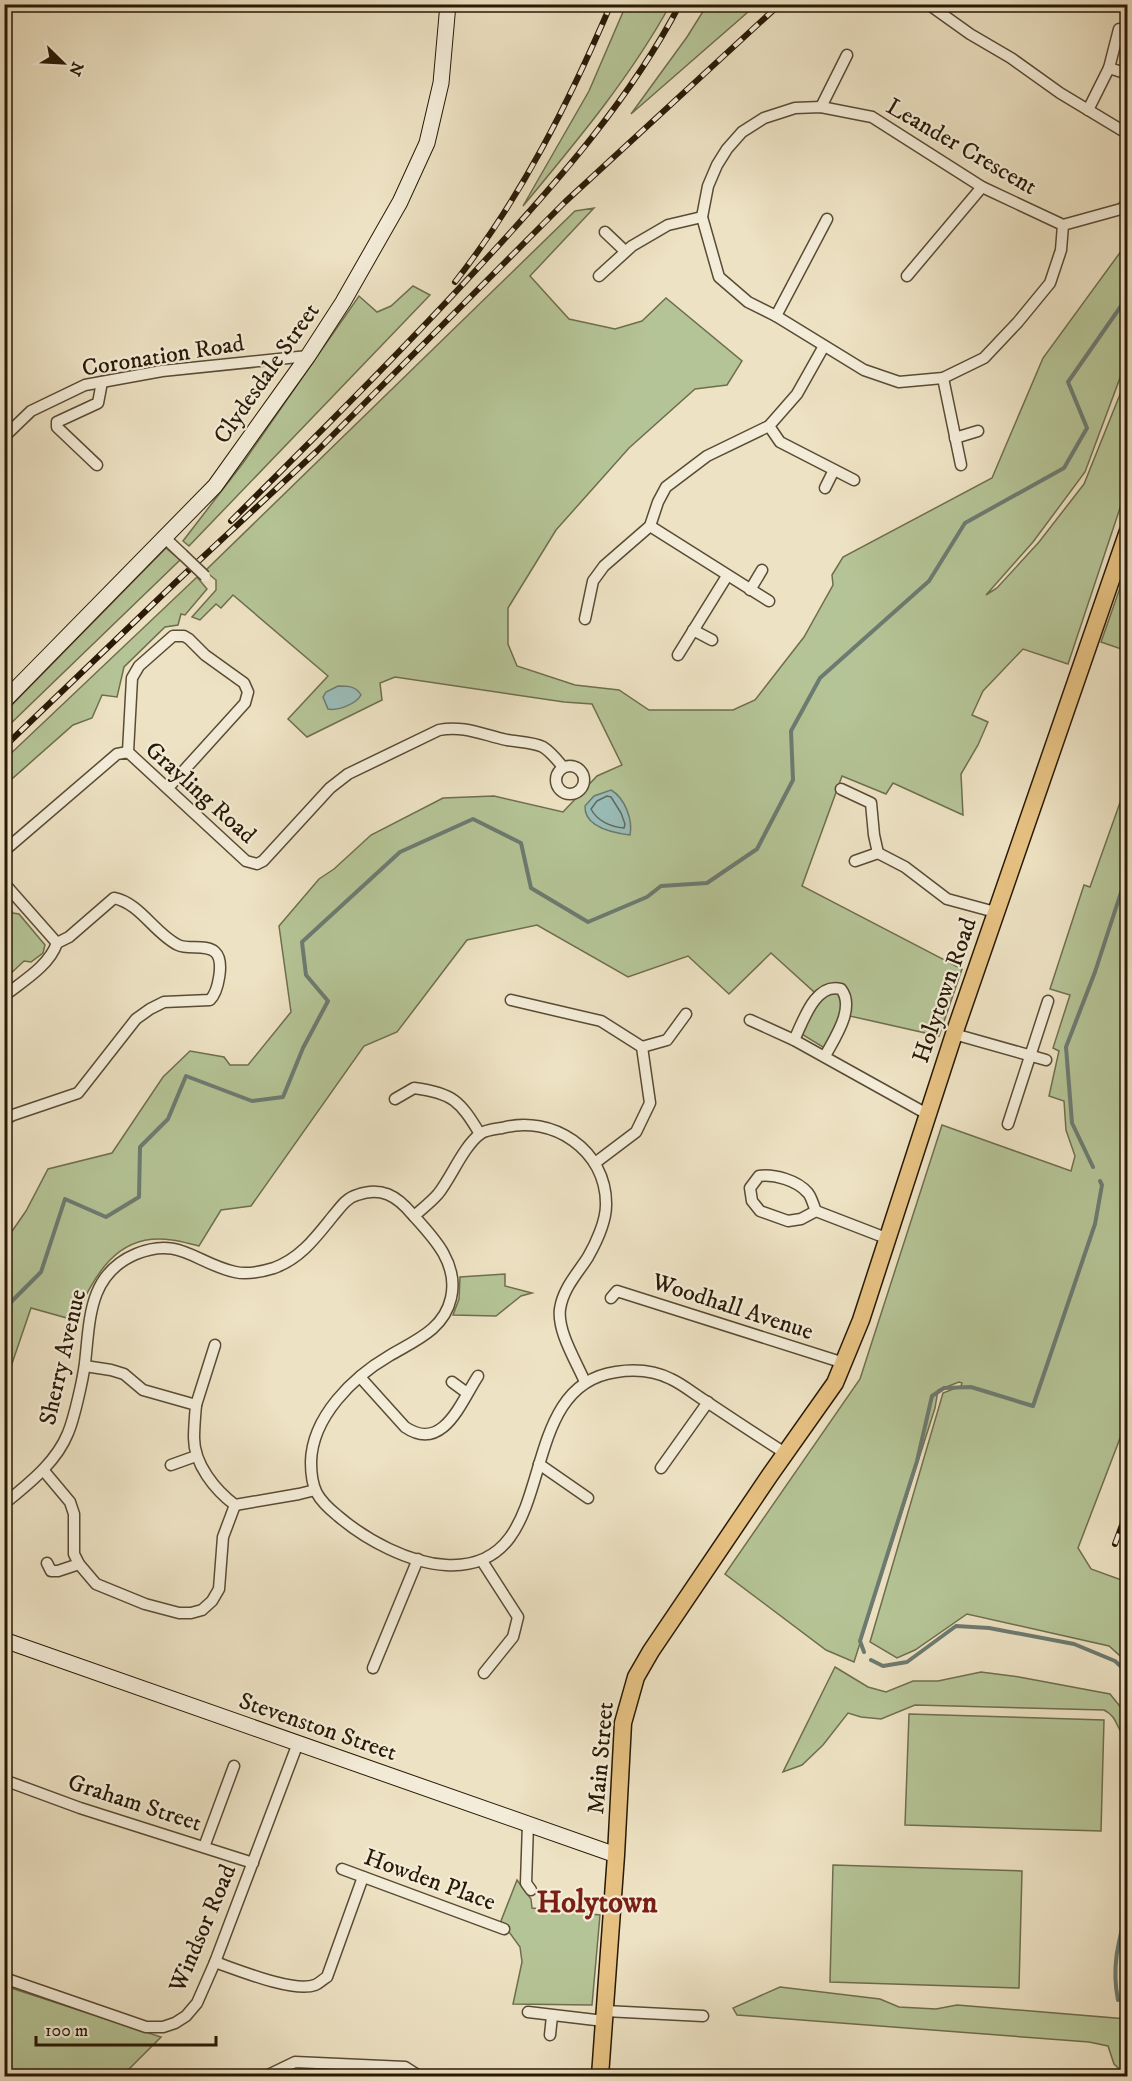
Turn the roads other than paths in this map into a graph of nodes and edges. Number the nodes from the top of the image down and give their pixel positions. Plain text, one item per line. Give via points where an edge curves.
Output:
1 (448, 4) edge
2 (932, 6) edge
3 (1119, 29) dead end
4 (847, 55) dead end
5 (1109, 68) junction
6 (1128, 74) edge
7 (821, 106) junction
8 (1088, 110) junction
9 (1128, 134) edge
10 (982, 187) junction
11 (1128, 203) edge
12 (702, 217) junction
13 (827, 219) dead end
14 (1063, 225) junction
15 (605, 232) dead end
16 (625, 251) junction
17 (598, 276) dead end
18 (907, 276) dead end
19 (776, 316) junction
20 (824, 346) junction
21 (308, 356) junction
22 (943, 378) junction
23 (102, 382) junction
24 (769, 426) junction
25 (978, 432) dead end
26 (4, 437) edge
27 (955, 438) junction
28 (98, 465) dead end
29 (961, 465) dead end
30 (834, 470) junction
31 (854, 480) dead end
32 (825, 488) dead end
33 (650, 526) junction
34 (1128, 531) edge
35 (165, 538) junction
36 (762, 570) dead end
37 (205, 576) dead end
38 (727, 576) junction
39 (750, 590) junction
40 (769, 601) dead end
41 (585, 619) dead end
42 (693, 630) junction
43 (712, 640) dead end
44 (678, 655) dead end
45 (4, 701) edge
46 (128, 752) junction
47 (563, 768) dead end
48 (168, 788) junction
49 (841, 789) dead end
50 (4, 851) edge
51 (878, 853) junction
52 (855, 861) dead end
53 (4, 883) edge
54 (995, 912) junction
55 (57, 943) junction
56 (4, 996) edge
57 (512, 1000) dead end
58 (1048, 1001) dead end
59 (686, 1014) dead end
60 (750, 1020) dead end
61 (954, 1034) junction
62 (794, 1040) junction
63 (642, 1047) junction
64 (1030, 1055) junction
65 (825, 1056) junction
66 (1046, 1060) dead end
67 (395, 1099) dead end
68 (927, 1114) junction
69 (4, 1120) edge
70 (1008, 1124) dead end
71 (480, 1134) junction
72 (595, 1163) junction
73 (816, 1211) junction
74 (414, 1216) junction
75 (886, 1238) junction
76 (611, 1298) dead end
77 (215, 1345) dead end
78 (844, 1364) junction
79 (85, 1366) junction
80 (478, 1376) dead end
81 (360, 1377) junction
82 (452, 1382) dead end
83 (585, 1382) junction
84 (467, 1393) junction
85 (708, 1402) junction
86 (196, 1405) junction
87 (785, 1453) junction
88 (196, 1456) junction
89 (539, 1464) junction
90 (171, 1465) dead end
91 (661, 1468) dead end
92 (44, 1471) junction
93 (315, 1490) junction
94 (588, 1498) dead end
95 (4, 1504) edge
96 (235, 1505) junction
97 (418, 1559) junction
98 (482, 1561) junction
99 (47, 1563) dead end
100 (79, 1564) junction
101 (4, 1640) edge
102 (373, 1668) dead end
103 (483, 1673) dead end
104 (298, 1743) junction
105 (234, 1766) dead end
106 (4, 1780) edge
107 (528, 1824) junction
108 (204, 1847) junction
109 (616, 1855) junction
110 (253, 1863) junction
111 (342, 1869) dead end
112 (363, 1877) junction
113 (531, 1890) dead end
114 (504, 1929) dead end
115 (215, 1962) junction
116 (4, 1978) edge
117 (528, 2012) dead end
118 (552, 2016) junction
119 (605, 2016) junction
120 (703, 2016) dead end
121 (550, 2035) dead end
122 (266, 2076) edge
123 (419, 2076) edge
124 (600, 2076) edge

1 - 21 main road, Clydesdale Street via 441,83 427,143 381,237
2 - 8 street
3 - 5 street
4 - 7 street
5 - 6 street
5 - 8 street
7 - 10 street, Leander Crescent via 872,117
7 - 12 street, Leander Crescent via 795,108 764,118 742,132 717,165
8 - 9 street
10 - 14 street, Leander Crescent
10 - 18 street
11 - 14 street via 1121,209
12 - 16 street via 668,225
12 - 19 street, Leander Crescent via 719,277 748,302
13 - 19 street
14 - 22 street, Leander Crescent via 1061,250 1050,283 984,358
15 - 16 street
16 - 17 street
19 - 20 street, Leander Crescent
20 - 22 street, Leander Crescent via 864,370 899,382
20 - 24 street via 792,400
21 - 23 street, Coronation Road
21 - 35 main road, Clydesdale Street via 215,486
22 - 27 street
23 - 26 street, Coronation Road via 85,385 31,411
23 - 28 street via 98,403 57,422 57,427
24 - 30 street via 780,442
24 - 33 street via 706,456 666,487
25 - 27 street
27 - 29 street
30 - 31 street
30 - 32 street
33 - 38 street
33 - 41 street via 604,566 593,581
34 - 54 main road, Holytown Road
35 - 37 street, bridge
35 - 45 main road, Clydesdale Street
36 - 39 street
38 - 39 street
38 - 42 street
39 - 40 street
42 - 43 street
42 - 44 street
46 - 48 street, Grayling Road
46 - 48 street via 132,678 139,666 173,636 189,639 244,683 248,692 245,703
46 - 50 street, Grayling Road via 117,754
47 - 48 street, Grayling Road via 544,748 470,729 439,730 348,774 256,864 246,861
49 - 51 street via 871,803
51 - 52 street
51 - 54 street via 905,867 947,899
53 - 55 street
54 - 61 main road, Holytown Road
55 - 56 street via 45,962
55 - 69 street via 114,898 125,902 175,944 214,952 220,962 217,991 210,1000 164,1002 150,1009 136,1019 78,1093
57 - 63 street via 601,1021
58 - 64 street
59 - 63 street via 667,1040
60 - 62 street
61 - 64 street
61 - 68 main road, Holytown Road
62 - 65 street
62 - 65 street via 816,999 825,990 841,989 846,996 844,1017
63 - 72 street via 650,1103 636,1132
64 - 66 street
64 - 70 street
65 - 68 street
67 - 71 street via 414,1088 452,1098 465,1108
68 - 75 main road, Holytown Road
71 - 72 street via 534,1124 563,1132
71 - 74 street via 438,1194
72 - 83 street via 606,1205 602,1224 588,1256 571,1279 560,1308 561,1327
73 - 73 street via 788,1221 760,1211 752,1201 750,1188 759,1176 771,1175 800,1186
73 - 75 street
74 - 79 street, Sherry Avenue via 400,1199 379,1191 357,1195 347,1200 294,1259 255,1274 234,1272 178,1249 160,1247 123,1260 104,1278 93,1300
74 - 81 street, Sherry Avenue via 445,1254 452,1276 451,1298 429,1334
75 - 78 main road, Holytown Road
76 - 78 street, Woodhall Avenue via 617,1291
77 - 86 street
78 - 87 main road, Holytown Road
79 - 86 street via 124,1374 143,1390
79 - 92 street, Sherry Avenue via 68,1434
80 - 84 street
81 - 84 street via 405,1427 423,1435 437,1433 446,1426
81 - 93 street, Sherry Avenue via 324,1418 312,1451 311,1478
82 - 84 street
83 - 85 street via 611,1372 640,1370 669,1378
83 - 89 street via 567,1400 551,1426
85 - 87 street
85 - 91 street
86 - 88 street
87 - 109 main road, Main Street via 636,1677 622,1723
88 - 90 street
88 - 96 street via 207,1475
89 - 94 street
89 - 98 street via 525,1511 514,1531
92 - 95 street, Sherry Avenue
92 - 100 street via 70,1502 74,1514 74,1554
93 - 96 street
93 - 97 street via 321,1502 343,1521 394,1551
96 - 100 street via 224,1538 219,1589 202,1610 179,1613 145,1604 96,1584
97 - 98 street via 442,1565
97 - 102 street
98 - 103 street via 518,1617 513,1637
99 - 100 street via 51,1571
101 - 104 main road, Stevenston Street
104 - 107 main road, Stevenston Street
104 - 110 street, Windsor Road
105 - 108 street
106 - 108 street, Graham Street
107 - 109 main road, Stevenston Street
107 - 113 street via 526,1883
108 - 110 street, Graham Street
109 - 119 main road, Main Street
110 - 115 street, Windsor Road
111 - 112 street, Howden Place
112 - 114 street, Howden Place
112 - 115 street via 327,1977 314,1986 281,1984
115 - 116 street, Windsor Road via 197,2003 186,2016 163,2027 136,2025
117 - 118 street
118 - 119 street
118 - 121 street
119 - 120 street
119 - 124 main road, Main Street
122 - 123 street via 295,2062 405,2067

